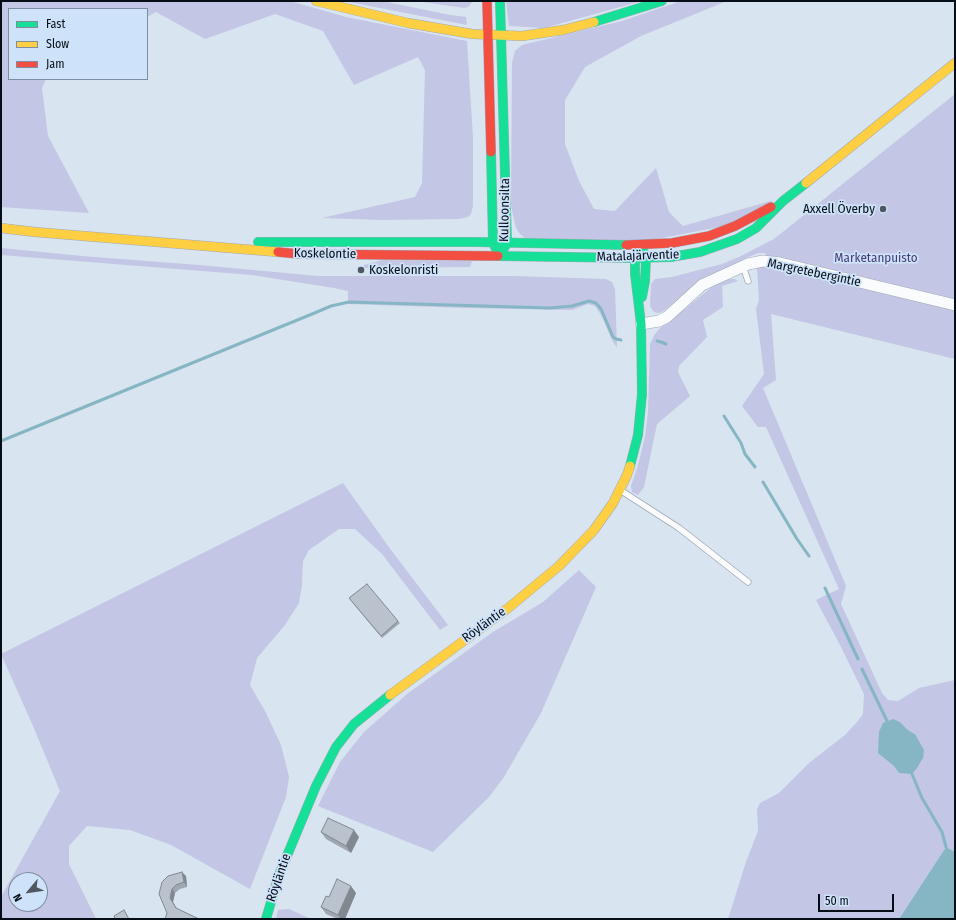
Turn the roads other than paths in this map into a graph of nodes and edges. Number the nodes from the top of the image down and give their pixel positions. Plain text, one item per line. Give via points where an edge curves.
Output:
1 (316, 1) edge
2 (487, 1) edge
3 (500, 1) edge
4 (662, 1) edge
5 (487, 35) junction
6 (502, 36) junction
7 (955, 63) edge
8 (783, 201) junction
9 (1, 228) edge
10 (493, 243) junction
11 (507, 243) junction
12 (199, 245) junction
13 (642, 245) junction
14 (500, 256) junction
15 (635, 258) junction
16 (646, 258) junction
17 (744, 266) junction
18 (748, 281) dead end
19 (955, 305) edge
20 (640, 308) junction
21 (641, 324) junction
22 (619, 490) junction
23 (748, 582) dead end
24 (266, 919) edge

1 - 5 main road via 408,23
2 - 5 main road, Kulloonsilta
3 - 6 main road, Kulloonsilta
4 - 6 main road via 563,30
5 - 6 main road
5 - 10 main road, Kulloonsilta
6 - 11 main road, Kulloonsilta
7 - 8 main road, Matalajärventie
8 - 13 main road, Matalajärventie via 735,226 709,236 672,243
8 - 16 main road, Matalajärventie via 763,222 737,239 700,252
9 - 12 main road, Koskelontie
10 - 11 main road, Matalajärventie
10 - 12 main road, Koskelontie via 243,242
10 - 14 main road, Kulloonsilta
11 - 13 main road, Matalajärventie
11 - 14 main road, Kulloonsilta
12 - 14 main road, Koskelontie via 299,254
13 - 15 main road, Röyläntie
13 - 16 main road, Röyläntie
14 - 15 main road, Matalajärventie
15 - 16 main road, Matalajärventie
15 - 20 main road, Röyläntie via 635,282
16 - 20 main road, Röyläntie via 646,281
17 - 18 lane
17 - 19 street, Margretebergintie via 763,261 780,263
17 - 21 street, Margretebergintie via 702,286 667,317
20 - 21 main road, Röyläntie
21 - 22 main road, Röyläntie via 642,394 638,435 634,454
22 - 23 lane via 679,528
22 - 24 main road, Röyläntie via 594,530 559,566 507,609 397,689 354,724 336,747 316,786 279,875

